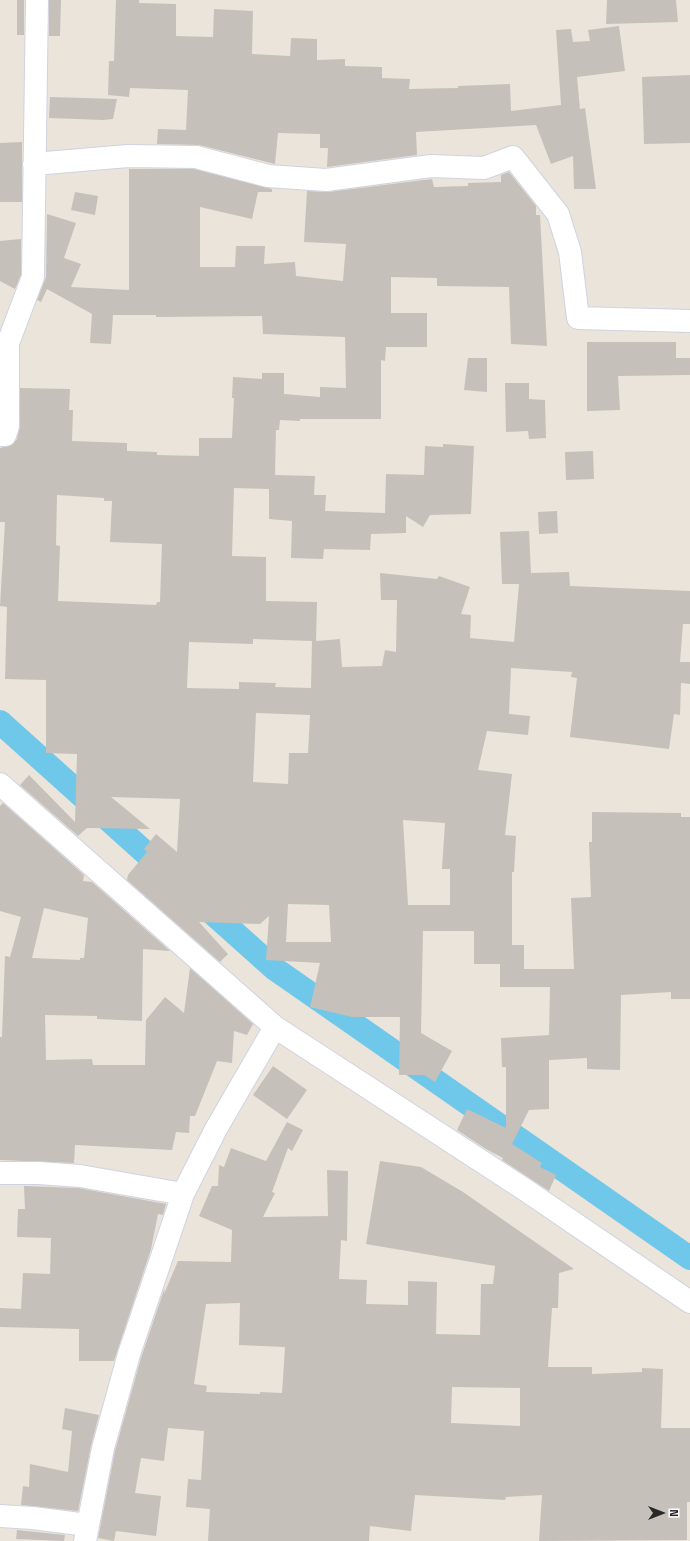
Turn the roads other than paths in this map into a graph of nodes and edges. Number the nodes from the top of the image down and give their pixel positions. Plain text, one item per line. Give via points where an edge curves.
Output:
1 (37, 0) edge
2 (34, 164) junction
3 (690, 320) edge
4 (0, 435) edge
5 (0, 784) edge
6 (275, 1028) junction
7 (0, 1173) edge
8 (183, 1194) junction
9 (690, 1302) edge
10 (0, 1516) edge
11 (86, 1533) edge

1 - 2 street
2 - 3 street via 128,156 196,157 268,176 326,180 431,166 484,168 513,157 558,214 570,252 578,318
2 - 4 street via 33,277 8,343 8,426 5,435
5 - 6 street
6 - 8 street via 216,1130
6 - 9 street via 524,1189
7 - 8 street via 80,1176
8 - 11 street via 129,1354 104,1448
10 - 11 street via 33,1518

